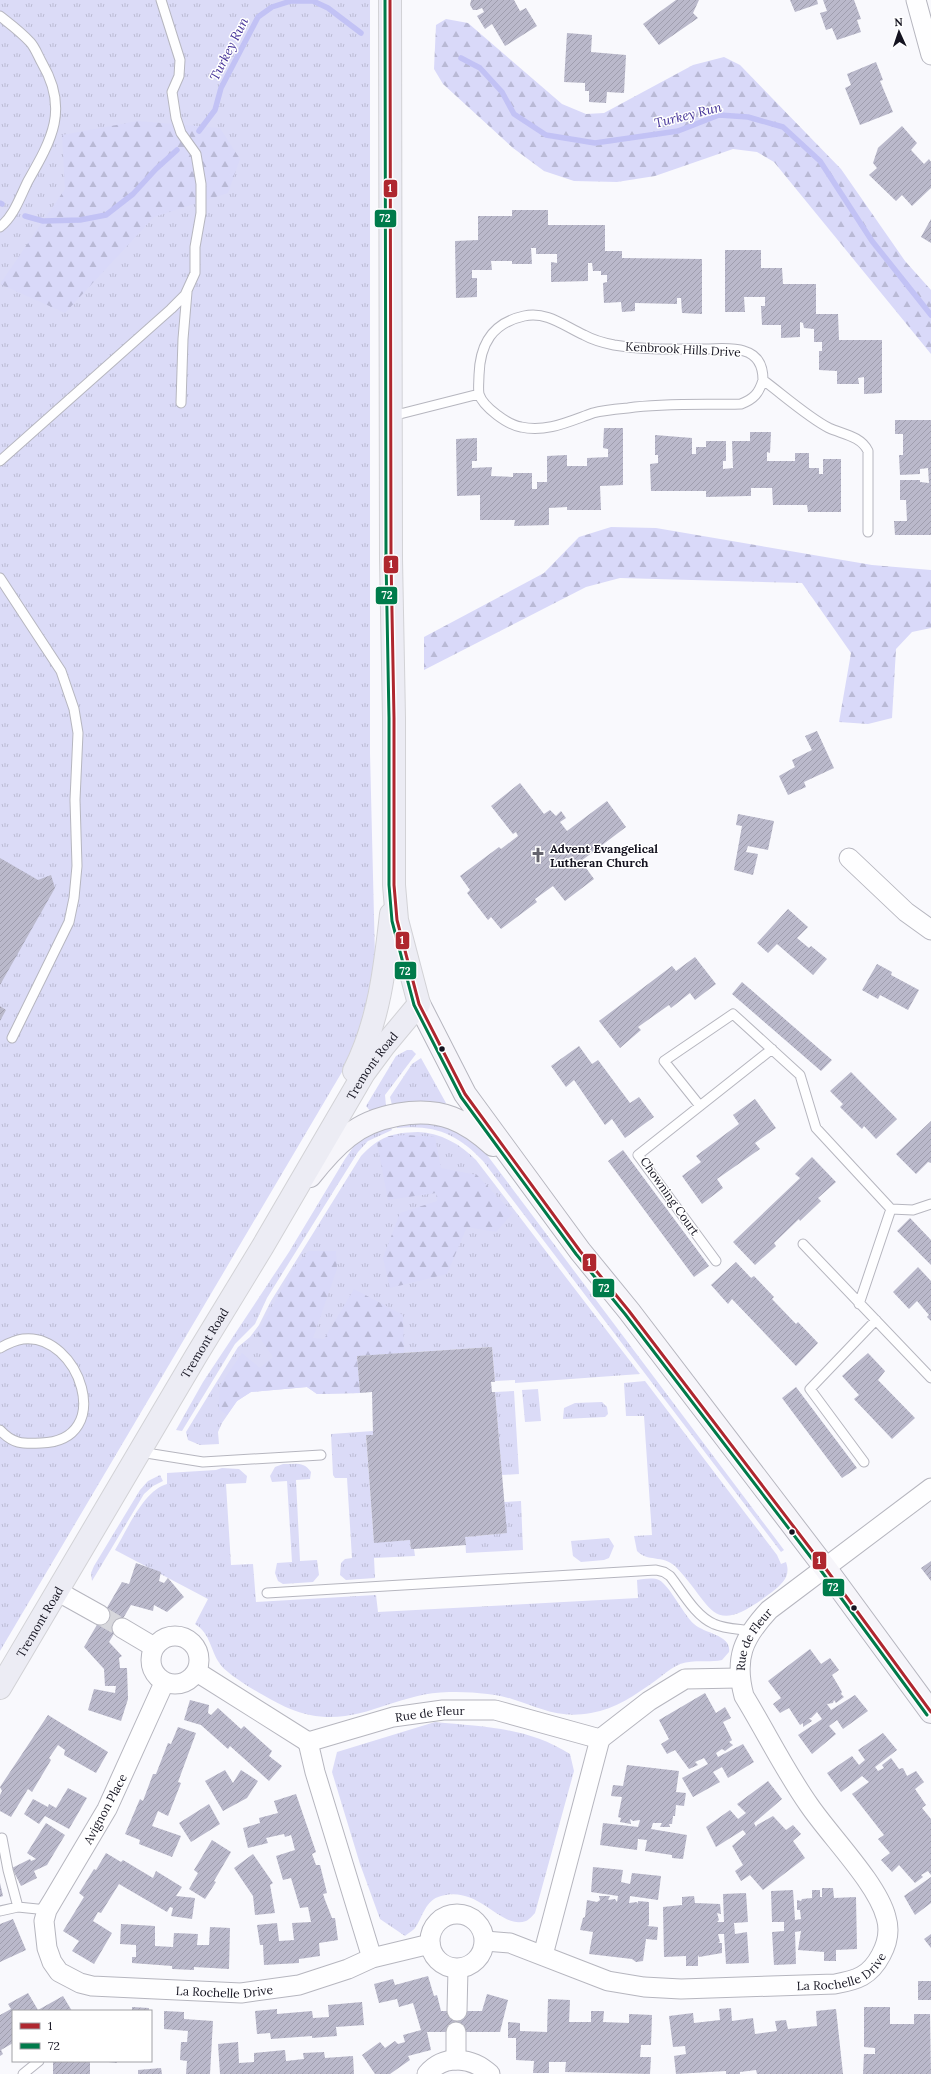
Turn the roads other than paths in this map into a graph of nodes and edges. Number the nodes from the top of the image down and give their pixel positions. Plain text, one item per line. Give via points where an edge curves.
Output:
1 (161, 0) edge
2 (390, 0) edge
3 (916, 0) edge
4 (0, 16) edge
5 (931, 55) edge
6 (0, 227) edge
7 (187, 290) junction
8 (763, 380) junction
9 (479, 394) junction
10 (181, 403) dead end
11 (392, 416) junction
12 (0, 461) edge
13 (868, 532) dead end
14 (0, 578) edge
15 (849, 858) dead end
16 (394, 885) junction
17 (931, 930) edge
18 (418, 1004) junction
19 (12, 1038) dead end
20 (772, 1049) junction
21 (700, 1106) junction
22 (520, 1170) junction
23 (931, 1204) edge
24 (284, 1209) junction
25 (891, 1209) junction
26 (803, 1244) dead end
27 (716, 1261) dead end
28 (859, 1304) junction
29 (876, 1320) junction
30 (0, 1348) edge
31 (931, 1378) edge
32 (0, 1430) edge
33 (140, 1452) junction
34 (321, 1455) dead end
35 (864, 1462) dead end
36 (931, 1488) edge
37 (826, 1569) junction
38 (57, 1591) junction
39 (267, 1593) dead end
40 (100, 1615) tunnel mouth
41 (122, 1628) tunnel mouth
42 (751, 1631) junction
43 (154, 1647) junction
44 (197, 1672) junction
45 (739, 1678) junction
46 (164, 1683) junction
47 (0, 1688) edge
48 (931, 1712) edge
49 (600, 1739) junction
50 (308, 1742) junction
51 (2, 1838) dead end
52 (18, 1907) junction
53 (47, 1910) junction
54 (0, 1911) edge
55 (44, 1932) joint
56 (485, 1941) junction
57 (430, 1944) junction
58 (543, 1956) junction
59 (372, 1958) junction
60 (458, 1969) junction
61 (457, 2011) dead end
62 (456, 2032) dead end
63 (456, 2060) junction
64 (38, 2062) edge
65 (23, 2074) edge
66 (427, 2074) edge
67 (490, 2074) edge

1 - 7 lane via 180,60 172,92 176,118 181,133 196,154 201,184 195,273
2 - 11 main road
3 - 5 street
4 - 6 lane via 31,43 48,72 57,109 51,136 42,155 7,221
7 - 10 lane
7 - 12 lane via 171,309
8 - 9 lane via 760,391 752,400 741,404 630,407 595,413 559,426 539,428 521,427 506,421 486,405
8 - 9 lane, Kenbrook Hills Drive via 757,359 744,351 615,345 585,336 552,318 537,315 509,321 496,329 486,342 480,359
8 - 13 lane via 828,427 860,440 865,445 868,451
9 - 11 lane
11 - 16 main road
14 - 19 lane via 61,671 74,709 78,733 75,800 77,866 69,922
15 - 17 street via 906,912
16 - 18 main road via 397,920
16 - 24 main road via 384,970 371,1031 342,1096 287,1193
18 - 22 main road via 465,1094
18 - 24 main road, Tremont Road via 364,1074
20 - 21 lane, Chowning Court
20 - 21 lane via 733,1014 664,1061
20 - 25 lane via 800,1075 816,1128
21 - 27 lane, Chowning Court via 638,1155
22 - 24 main road via 476,1130 452,1118 429,1113 391,1116 366,1125 348,1136 322,1161
22 - 37 main road
23 - 25 lane via 913,1210
24 - 33 main road, Tremont Road
25 - 28 lane
26 - 28 lane
28 - 29 lane
29 - 31 lane
29 - 35 lane via 810,1389
30 - 32 lane via 24,1339 35,1340 63,1354 79,1378 84,1396 84,1411 76,1430 67,1438 56,1442 16,1442
33 - 34 lane via 203,1462
33 - 38 main road, Tremont Road
36 - 37 street, Rue de Fleur
37 - 42 street, Rue de Fleur via 769,1610
37 - 48 main road
38 - 40 street
38 - 47 main road, Tremont Road
39 - 42 lane via 656,1570 670,1576 706,1620
41 - 43 street
42 - 45 street, Rue de Fleur via 741,1651
43 - 44 street via 163,1638 176,1635 188,1639 197,1648 200,1660
43 - 46 street via 150,1660 154,1674
44 - 46 street via 188,1681 177,1685
44 - 50 street
45 - 49 street, Rue de Fleur via 685,1679 649,1701
45 - 58 street, La Rochelle Drive via 744,1696 809,1805 873,1890 886,1917 886,1947 875,1966 857,1980 835,1984 681,1989 644,1987 608,1981
46 - 53 street, Avignon Place via 108,1808
49 - 50 street, Rue de Fleur via 496,1710 443,1710 393,1717
49 - 58 street
50 - 59 street
51 - 52 lane
52 - 53 lane
52 - 54 lane
53 - 55 street, Avignon Place
55 - 59 street, La Rochelle Drive via 52,1962 58,1972 92,1986 241,1993 299,1985
56 - 57 street via 479,1924 465,1915 456,1914 439,1920 434,1927
56 - 58 street, La Rochelle Drive via 510,1943
56 - 60 street via 480,1957 474,1963
57 - 59 street, La Rochelle Drive
57 - 60 street via 434,1955 442,1964
60 - 61 street
62 - 63 street
63 - 66 street via 443,2062
63 - 67 street via 470,2061
64 - 65 lane

